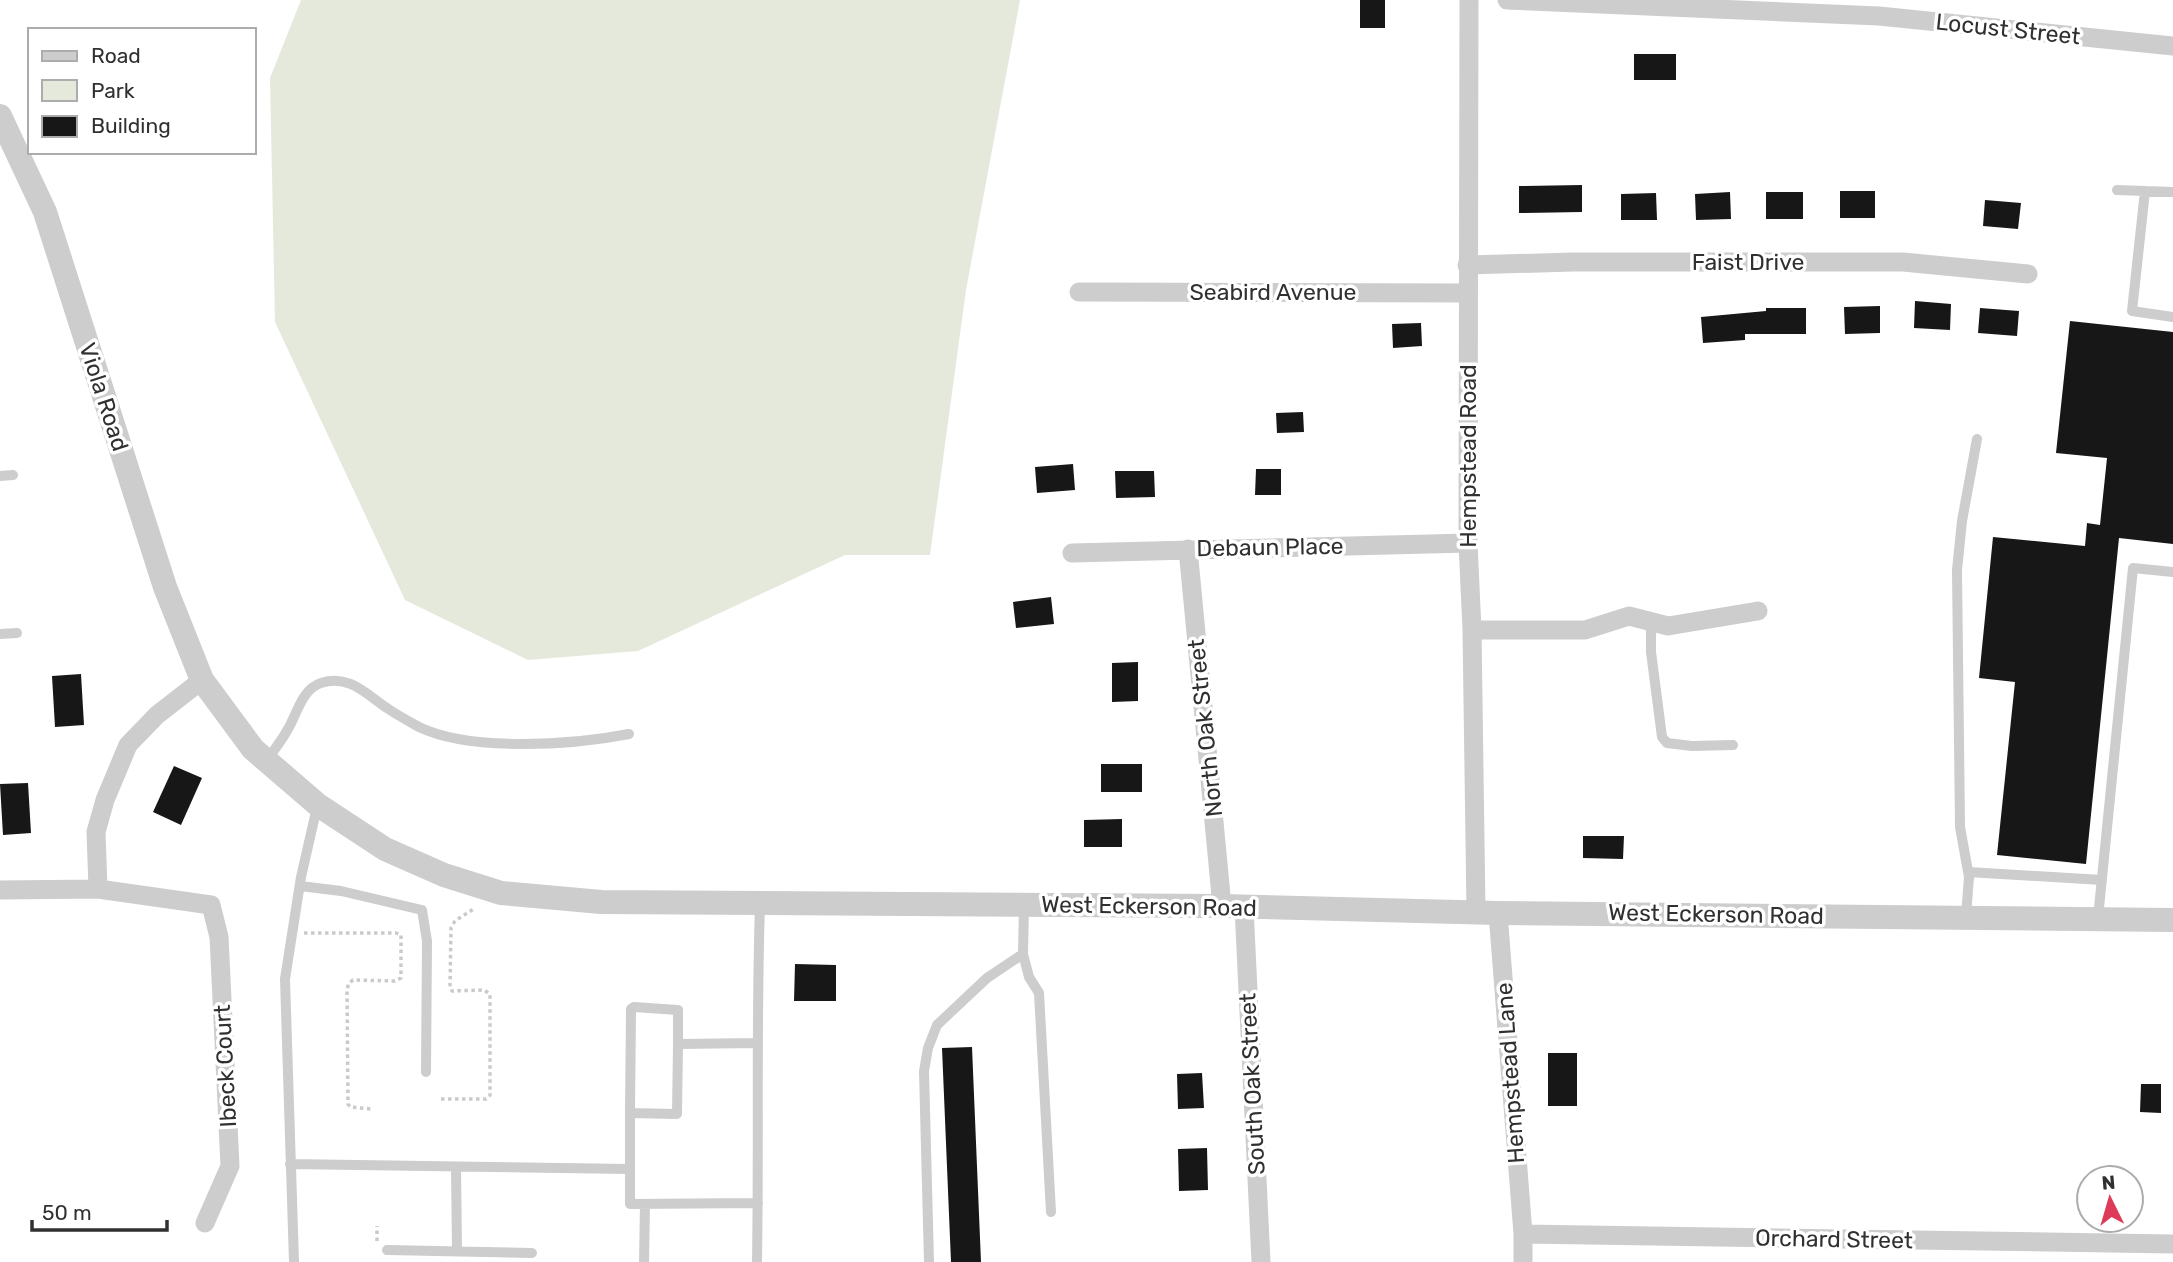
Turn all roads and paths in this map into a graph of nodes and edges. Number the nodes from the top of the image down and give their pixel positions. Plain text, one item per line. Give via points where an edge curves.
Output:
1 (1469, 0) edge
2 (1507, 0) edge
3 (2173, 46) edge
4 (0, 116) edge
5 (2118, 190) dead end
6 (2145, 191) junction
7 (2173, 192) edge
8 (1467, 265) junction
9 (2028, 274) dead end
10 (1079, 292) dead end
11 (1468, 293) junction
12 (2173, 317) edge
13 (1977, 439) dead end
14 (13, 475) dead end
15 (0, 476) edge
16 (1468, 543) junction
17 (1188, 549) junction
18 (1072, 553) dead end
19 (2173, 572) edge
20 (1758, 611) dead end
21 (1651, 622) junction
22 (1472, 630) junction
23 (17, 633) dead end
24 (0, 634) edge
25 (202, 680) junction
26 (629, 734) dead end
27 (1733, 745) dead end
28 (266, 760) junction
29 (318, 805) junction
30 (1968, 872) junction
31 (2102, 880) junction
32 (300, 886) junction
33 (98, 889) junction
34 (0, 890) edge
35 (760, 904) junction
36 (480, 905) dead end
37 (1024, 905) junction
38 (1233, 906) junction
39 (1487, 912) junction
40 (1966, 917) junction
41 (2098, 918) junction
42 (2173, 920) edge
43 (292, 933) junction
44 (1023, 954) junction
45 (756, 1043) junction
46 (678, 1044) junction
47 (426, 1073) dead end
48 (441, 1099) dead end
49 (371, 1109) dead end
50 (630, 1113) junction
51 (290, 1164) junction
52 (456, 1168) junction
53 (630, 1169) junction
54 (758, 1203) junction
55 (645, 1204) junction
56 (1051, 1212) dead end
57 (205, 1223) dead end
58 (1523, 1234) junction
59 (2173, 1244) edge
60 (387, 1250) dead end
61 (457, 1251) junction
62 (532, 1253) dead end
63 (294, 1262) edge
64 (644, 1262) edge
65 (757, 1262) edge
66 (929, 1262) edge
67 (1261, 1262) edge
68 (1523, 1262) edge

1 - 8 street, Hempstead Road
2 - 3 street, Locust Street via 1879,16
4 - 25 street, Viola Road via 45,212 165,587
5 - 6 lane
6 - 7 lane
6 - 12 lane via 2132,311
8 - 9 street, Faist Drive via 1903,262
8 - 11 street, Hempstead Road
10 - 11 street, Seabird Avenue
11 - 16 street, Hempstead Road
13 - 30 lane via 1957,570 1961,827
14 - 15 lane
16 - 17 street, Debaun Place
16 - 22 street, Hempstead Road
17 - 18 street, Debaun Place
17 - 38 street, North Oak Street
19 - 31 lane via 2133,568
20 - 21 street via 1668,626
21 - 22 street via 1629,616 1585,631
21 - 27 lane via 1662,737 1667,743 1692,746
22 - 39 street, Hempstead Road
23 - 24 lane
25 - 28 street, West Eckerson Road
25 - 33 street via 128,745 96,832
26 - 28 lane via 556,743 463,739 421,728 359,687 333,681 310,689
28 - 29 street, West Eckerson Road
29 - 32 lane
29 - 35 street, West Eckerson Road via 385,849 501,893 601,902
30 - 31 lane
30 - 40 lane
31 - 41 lane
32 - 43 lane
32 - 47 lane via 422,910
33 - 34 street
33 - 57 street, Ibeck Court via 211,905 219,937 230,1166
35 - 37 street, West Eckerson Road
35 - 45 lane
36 - 48 path via 454,921 450,987 452,991 484,990 490,994 490,1095 486,1099
37 - 38 street, West Eckerson Road
37 - 44 lane
38 - 39 street, West Eckerson Road
38 - 67 street, South Oak Street
39 - 40 street, West Eckerson Road
39 - 58 street, Hempstead Lane
40 - 41 street, West Eckerson Road
41 - 42 street, West Eckerson Road
43 - 49 path via 401,935 399,980 353,980 347,989 348,1104
43 - 51 lane via 285,979
44 - 56 lane via 1039,993
44 - 66 lane via 987,978 937,1025 928,1048 924,1070
45 - 46 lane
45 - 54 lane
46 - 50 lane via 677,1114
46 - 50 lane via 678,1010 632,1009
50 - 53 lane
51 - 52 lane
51 - 63 lane
52 - 53 lane
52 - 61 lane
53 - 55 lane via 630,1204
54 - 55 lane
54 - 65 lane
55 - 64 lane
58 - 59 street, Orchard Street
58 - 68 street
60 - 61 lane
61 - 62 lane

